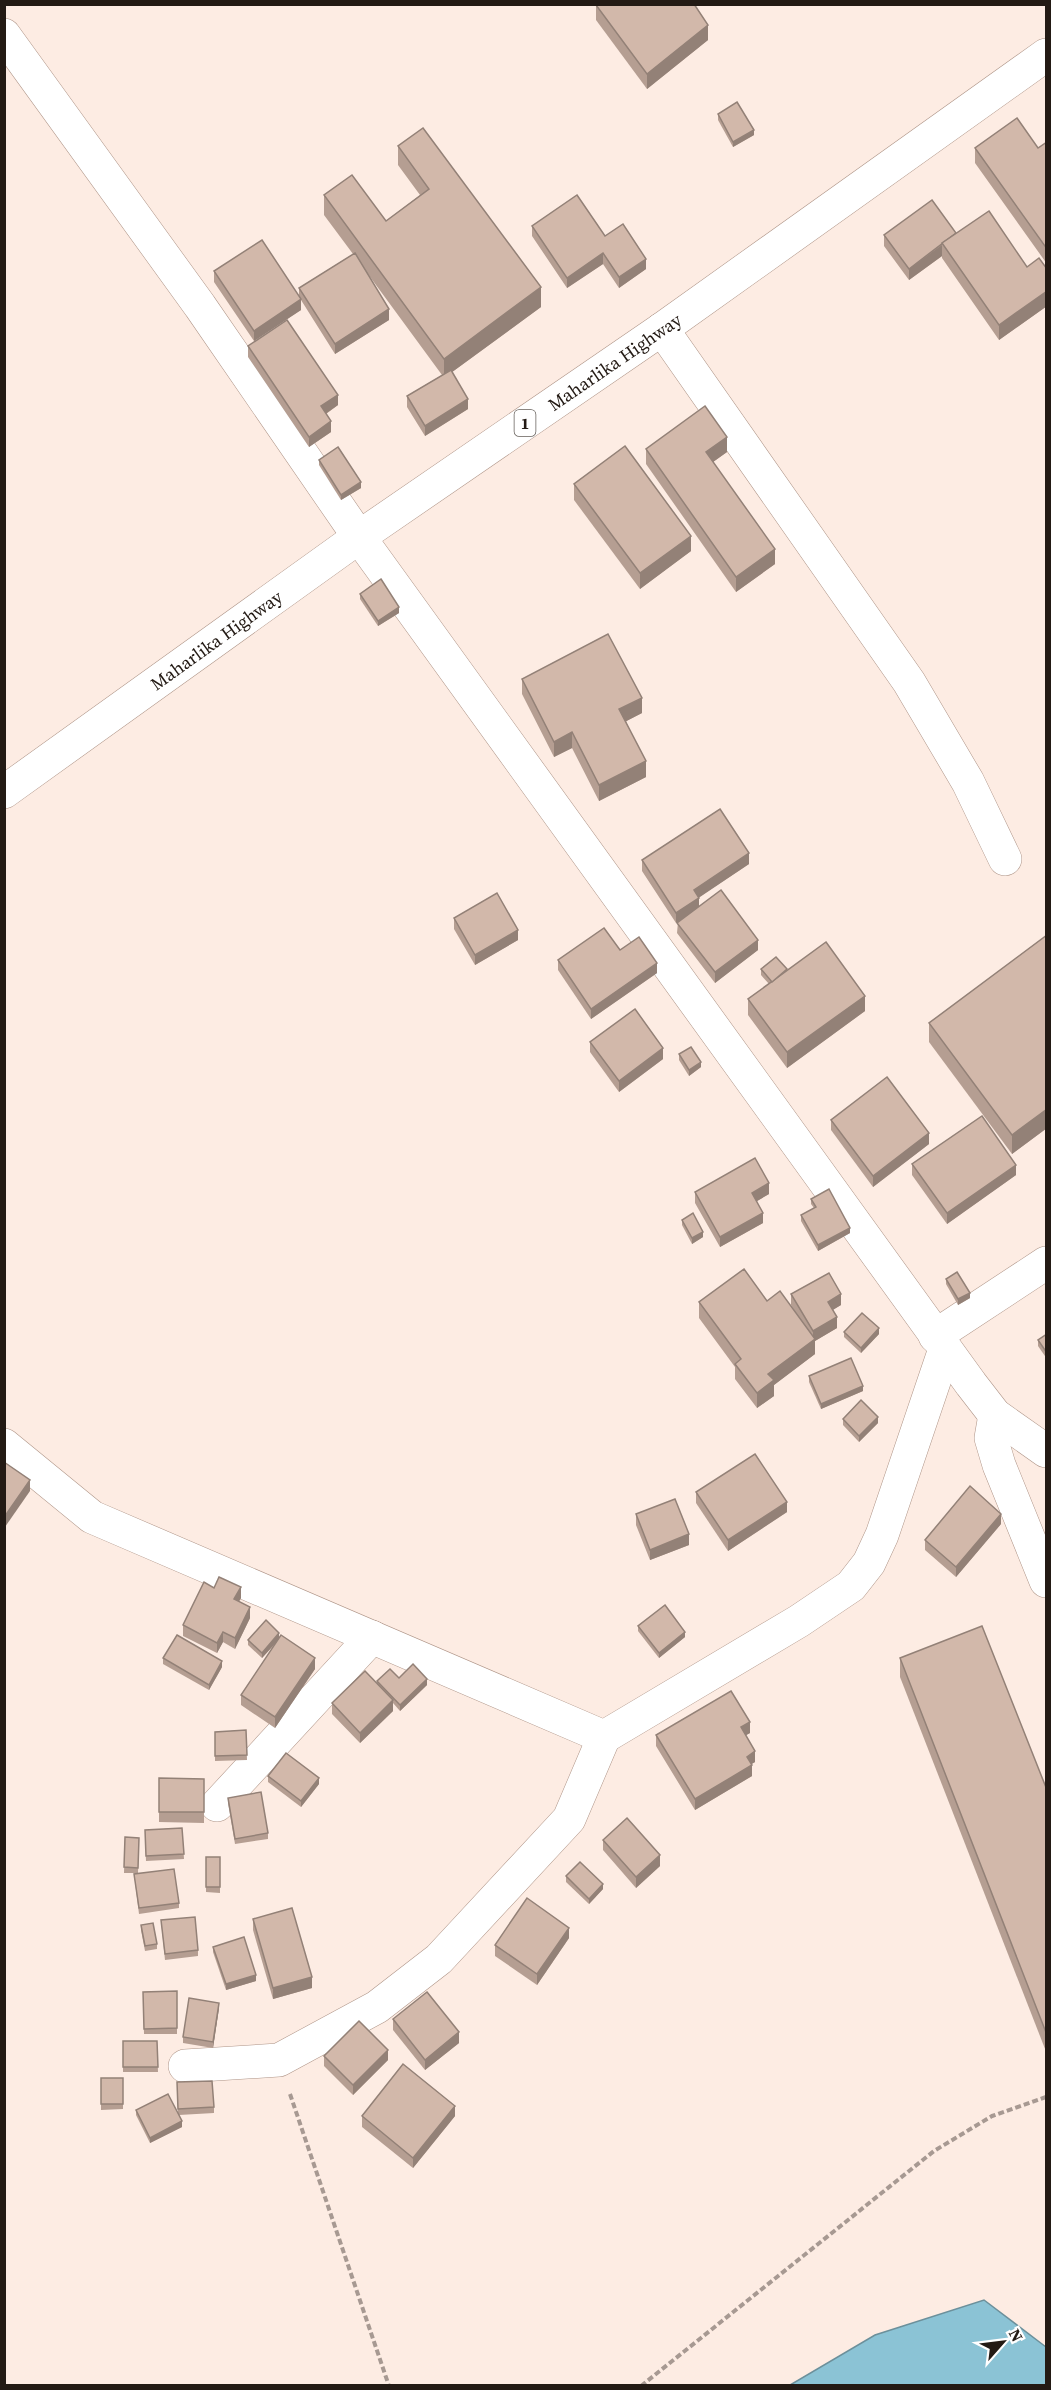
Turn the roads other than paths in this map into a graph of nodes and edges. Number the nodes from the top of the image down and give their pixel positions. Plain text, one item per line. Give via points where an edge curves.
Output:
1 (4, 35) edge
2 (1047, 56) edge
3 (662, 329) junction
4 (359, 537) junction
5 (4, 792) edge
6 (1005, 859) dead end
7 (1047, 1263) edge
8 (940, 1342) junction
9 (995, 1414) junction
10 (4, 1445) edge
11 (1047, 1451) edge
12 (1047, 1581) edge
13 (372, 1637) junction
14 (604, 1737) junction
15 (217, 1805) dead end
16 (185, 2066) dead end

1 - 4 main road via 200,306
2 - 3 main road, Maharlika Highway / 1
3 - 4 main road, Maharlika Highway / 1
3 - 6 main road via 909,682 968,782
4 - 5 main road, Maharlika Highway / 1
4 - 8 main road
7 - 8 main road
8 - 9 main road
8 - 14 main road via 882,1535 869,1563 851,1586
9 - 11 main road
9 - 12 main road via 991,1438 999,1465
10 - 13 main road via 92,1517
13 - 14 main road
13 - 15 main road
14 - 16 main road via 569,1819 439,1959 377,2007 279,2060

